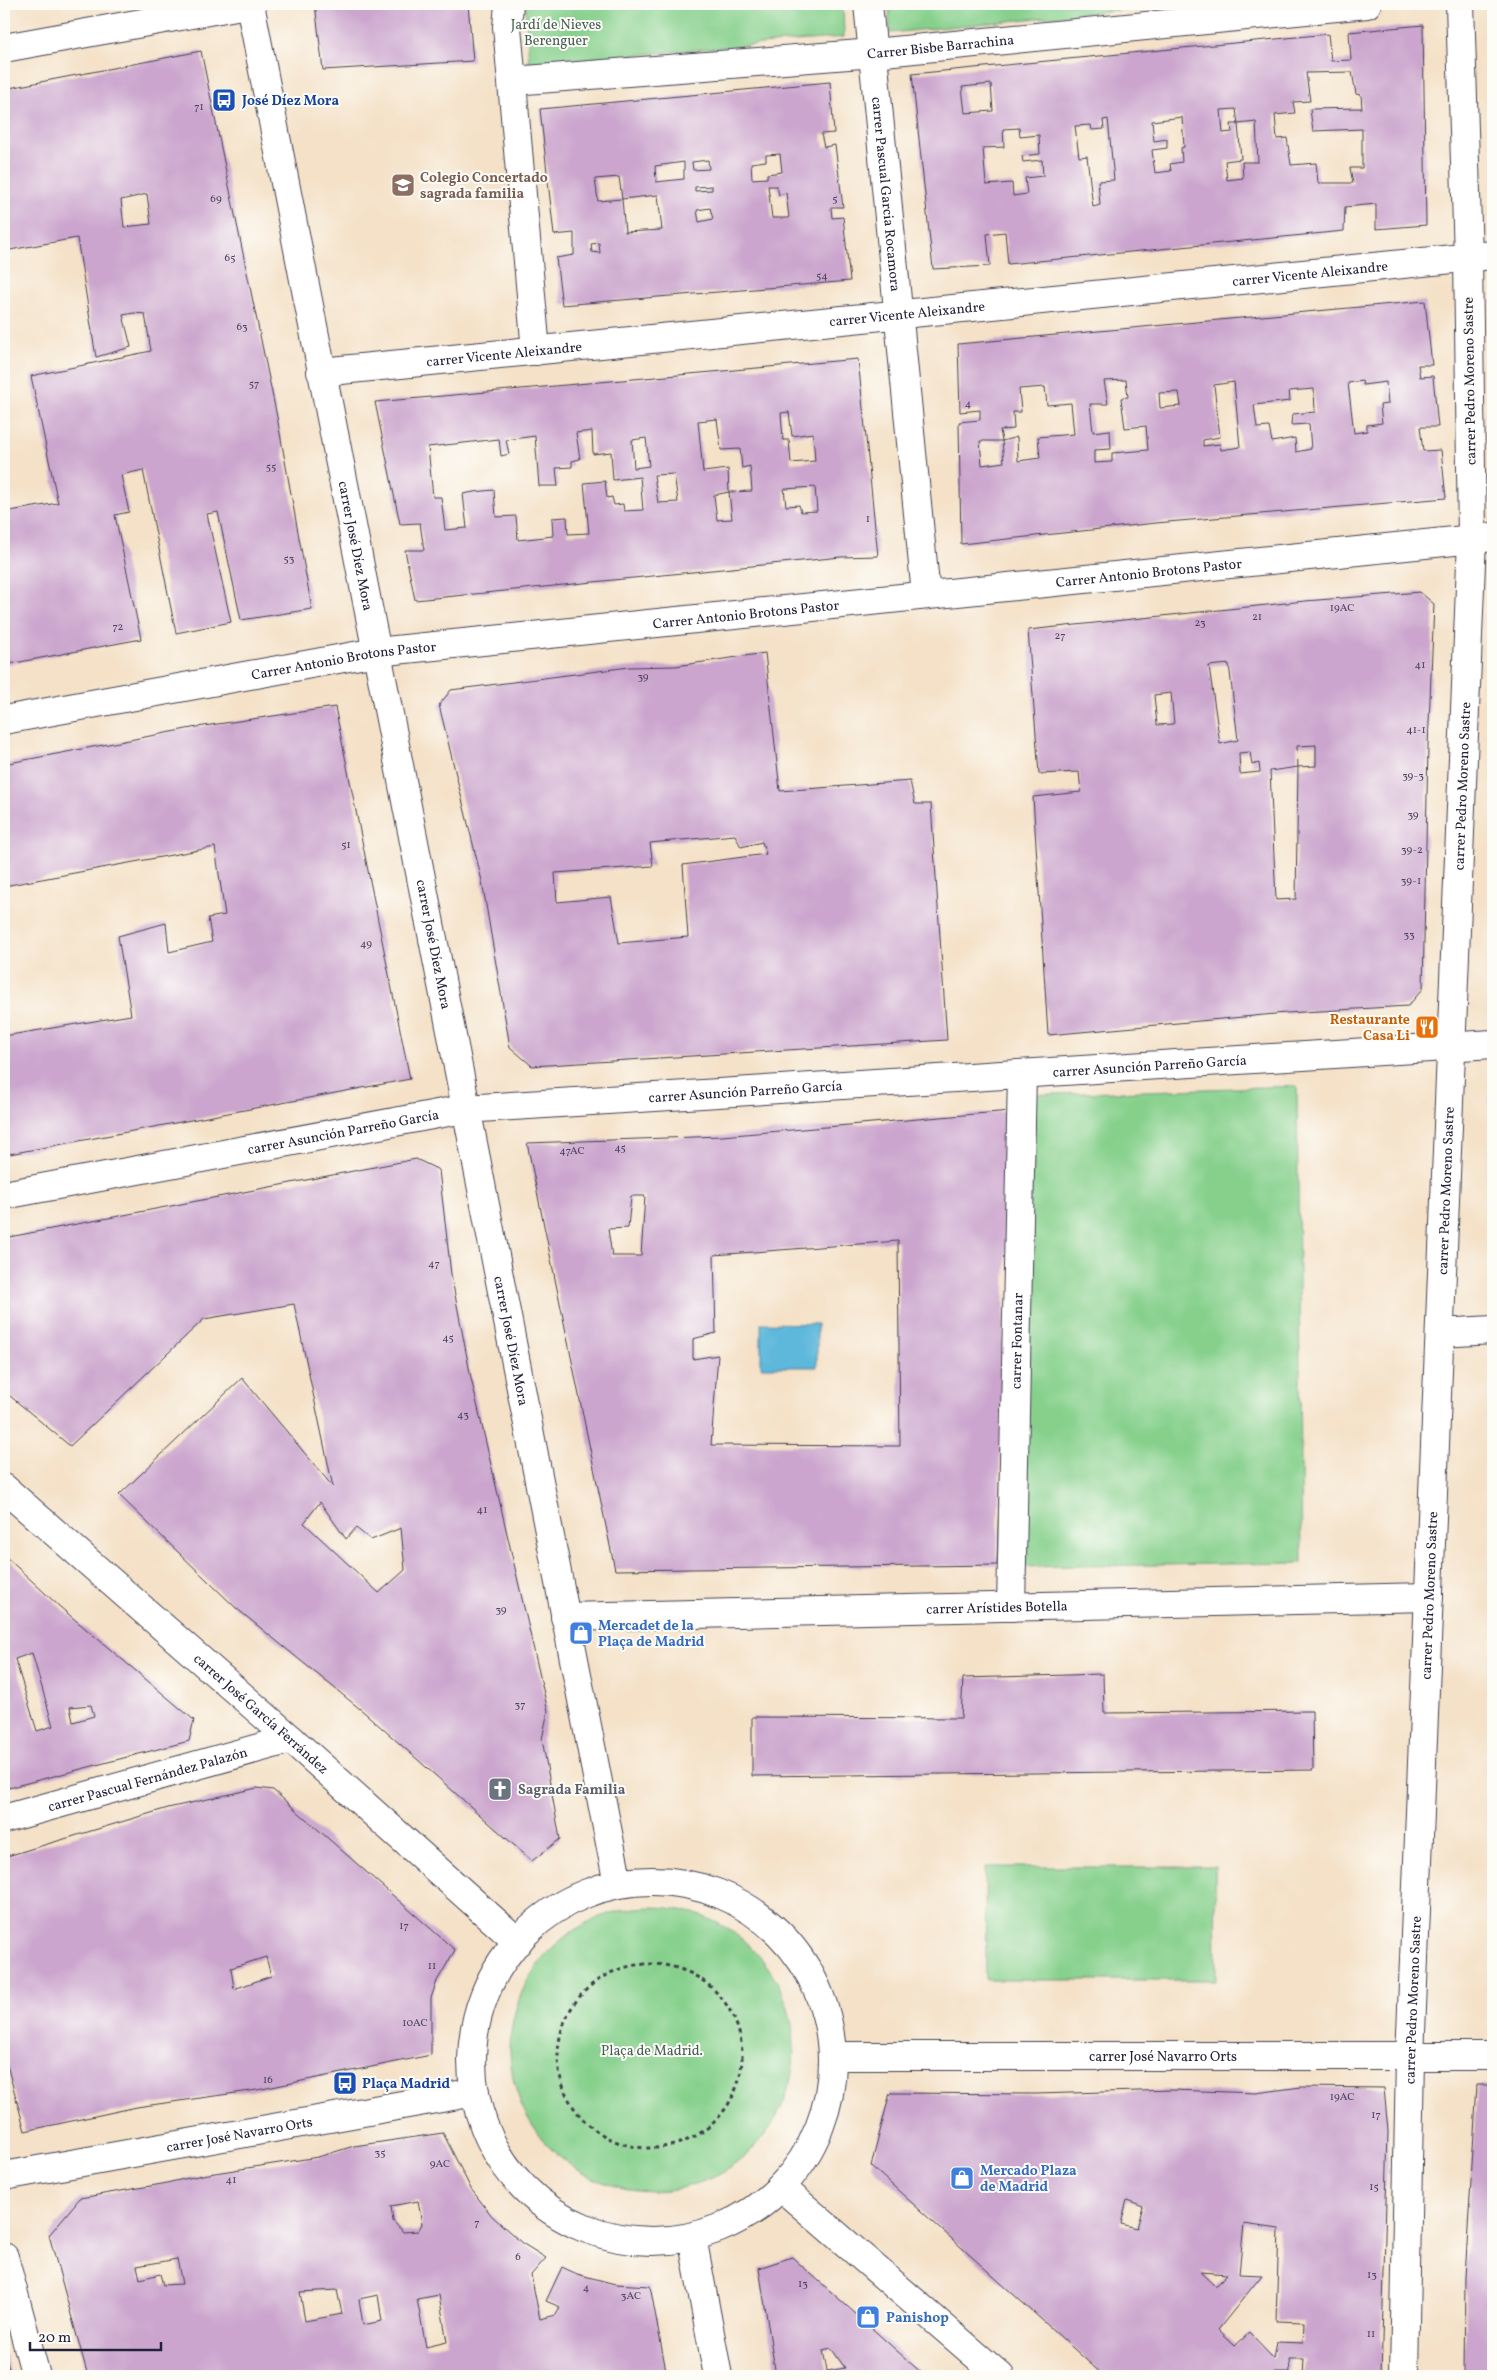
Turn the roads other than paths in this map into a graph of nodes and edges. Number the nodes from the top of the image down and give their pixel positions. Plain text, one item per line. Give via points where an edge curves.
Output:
1 (248, 4) edge
2 (509, 4) edge
3 (868, 4) edge
4 (1367, 4) edge
5 (1460, 4) edge
6 (4, 48) edge
7 (874, 54) junction
8 (513, 81) junction
9 (1480, 256) edge
10 (899, 315) junction
11 (536, 351) junction
12 (322, 372) junction
13 (1482, 537) edge
14 (926, 595) junction
15 (376, 652) junction
16 (4, 720) edge
17 (1493, 1044) edge
18 (1452, 1046) junction
19 (1022, 1074) junction
20 (464, 1109) junction
21 (4, 1195) edge
22 (1493, 1330) edge
23 (1440, 1333) junction
24 (4, 1488) edge
25 (1429, 1597) junction
26 (1011, 1607) junction
27 (565, 1617) junction
28 (291, 1739) junction
29 (4, 1819) edge
30 (618, 1884) junction
31 (518, 1942) junction
32 (832, 2056) junction
33 (1493, 2056) edge
34 (1410, 2057) junction
35 (475, 2092) junction
36 (4, 2176) edge
37 (781, 2187) junction
38 (692, 2237) junction
39 (4, 2257) edge
40 (36, 2376) edge
41 (718, 2376) edge
42 (1000, 2376) edge
43 (1404, 2376) edge

1 - 6 street
1 - 12 street, carrer José Díez Mora
2 - 8 street via 507,27
3 - 7 street, carrer Pascual Garcia Rocamora
4 - 7 street, Carrer Bisbe Barrachina
5 - 9 street, carrer Pedro Moreno Sastre
7 - 8 street, Carrer Bisbe Barrachina
7 - 10 street, carrer Pascual Garcia Rocamora
8 - 11 street
9 - 10 street, carrer Vicente Aleixandre
9 - 13 street, carrer Pedro Moreno Sastre
10 - 11 street, carrer Vicente Aleixandre
10 - 14 street, carrer Pascual Garcia Rocamora
11 - 12 street, carrer Vicente Aleixandre
12 - 15 street, carrer José Díez Mora
13 - 14 street, Carrer Antonio Brotons Pastor
13 - 18 street, carrer Pedro Moreno Sastre
14 - 15 street, Carrer Antonio Brotons Pastor
15 - 16 street, Carrer Antonio Brotons Pastor
15 - 20 street, carrer José Díez Mora
17 - 18 street, carrer Asunción Parreño García
18 - 19 street, carrer Asunción Parreño García
18 - 23 street, carrer Pedro Moreno Sastre
19 - 20 street, carrer Asunción Parreño García
19 - 26 street, carrer Fontanar
20 - 21 street, carrer Asunción Parreño García
20 - 27 street, carrer José Díez Mora
22 - 23 street
23 - 25 street, carrer Pedro Moreno Sastre
24 - 28 street, carrer José García Ferrández
25 - 26 street, carrer Arístides Botella
25 - 34 street, carrer Pedro Moreno Sastre
26 - 27 street, carrer Arístides Botella
27 - 30 street, carrer José Díez Mora
28 - 29 street, carrer Pascual Fernández Palazón
28 - 31 street, carrer José García Ferrández
30 - 31 street via 566,1903 540,1920
30 - 32 street via 657,1881 688,1884 746,1908 772,1926 811,1975 823,2004
31 - 35 street via 485,1995 476,2026 472,2057
32 - 34 street, carrer José Navarro Orts
32 - 37 street via 829,2097 820,2127 806,2155
33 - 34 street, carrer José Navarro Orts
34 - 43 street, carrer Pedro Moreno Sastre
35 - 36 street, carrer José Navarro Orts
35 - 38 street via 494,2148 533,2196 559,2215 587,2229 617,2238 648,2241
37 - 38 street via 738,2219
37 - 42 street
38 - 41 street
39 - 40 street

